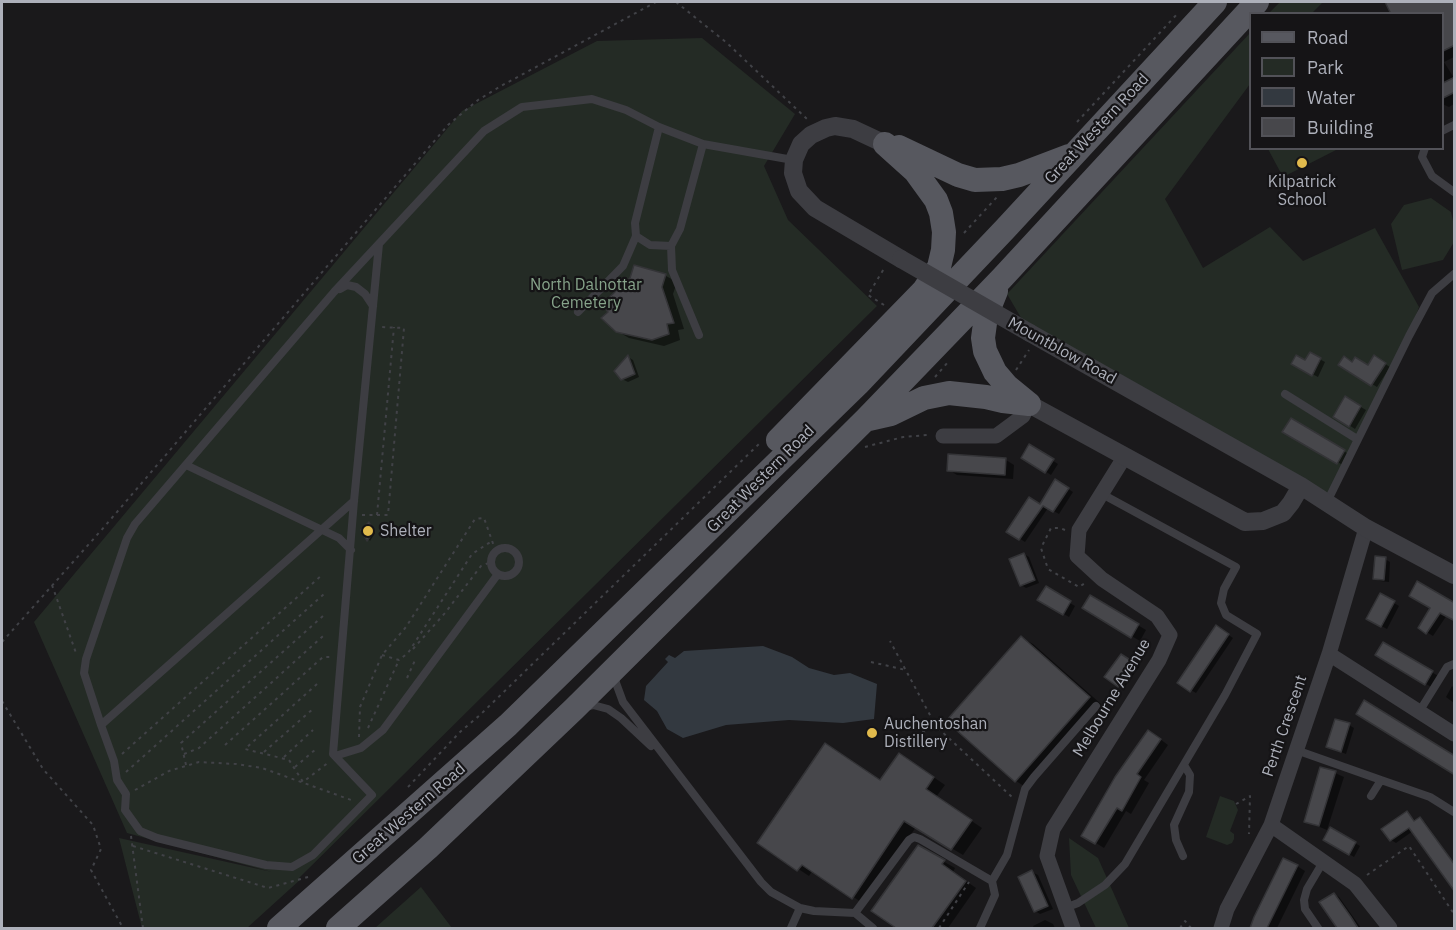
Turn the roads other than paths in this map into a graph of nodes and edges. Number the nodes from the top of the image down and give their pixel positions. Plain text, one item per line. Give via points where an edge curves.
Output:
1 (1215, 2) edge
2 (1257, 2) edge
3 (659, 127) junction
4 (703, 144) junction
5 (885, 144) junction
6 (1417, 150) edge
7 (1424, 150) edge
8 (1072, 155) junction
9 (1422, 157) junction
10 (794, 160) junction
11 (1455, 192) edge
12 (636, 236) junction
13 (379, 244) junction
14 (670, 246) junction
15 (1455, 274) edge
16 (1002, 278) junction
17 (334, 292) junction
18 (373, 306) junction
19 (578, 312) dead end
20 (699, 335) dead end
21 (1285, 394) dead end
22 (1029, 404) junction
23 (866, 419) junction
24 (943, 436) road end
25 (1357, 439) junction
26 (1125, 456) junction
27 (186, 465) junction
28 (1301, 486) junction
29 (1102, 494) junction
30 (354, 501) junction
31 (1327, 502) junction
32 (1366, 528) junction
33 (321, 530) junction
34 (351, 550) junction
35 (667, 571) junction
36 (498, 574) junction
37 (1455, 574) edge
38 (1329, 654) junction
39 (1455, 664) edge
40 (617, 665) junction
41 (1096, 705) dead end
42 (574, 709) junction
43 (1419, 712) junction
44 (101, 725) junction
45 (1455, 734) edge
46 (1296, 750) junction
47 (335, 756) junction
48 (668, 762) junction
49 (1184, 765) junction
50 (1381, 780) junction
51 (1371, 796) dead end
52 (1455, 812) edge
53 (1271, 825) junction
54 (1183, 856) dead end
55 (1323, 862) junction
56 (992, 881) junction
57 (800, 908) junction
58 (1065, 908) junction
59 (855, 913) junction
60 (279, 928) edge
61 (338, 928) edge
62 (791, 928) edge
63 (873, 928) edge
64 (980, 928) edge
65 (1073, 928) edge
66 (1221, 928) edge
67 (1318, 928) edge
68 (1390, 928) edge

1 - 8 main road, Great Western Road
2 - 16 main road, Great Western Road
3 - 4 lane
3 - 12 lane via 635,223
3 - 13 lane via 592,99 522,107 484,131
4 - 10 lane
4 - 14 lane via 680,229
5 - 8 main road via 902,147 975,180 1019,175
5 - 10 street via 862,132 835,126 817,132 801,144
5 - 35 main road via 915,171 941,213 944,232 939,267 924,290 705,514
6 - 9 lane
7 - 9 lane
8 - 35 main road, Great Western Road via 858,384
9 - 11 lane via 1432,176
10 - 28 street, Mountblow Road, bridge via 795,182 810,204 893,262 1030,341
12 - 14 lane via 650,245
12 - 19 lane via 623,266
13 - 17 lane
13 - 18 lane
14 - 20 lane via 672,270
15 - 25 lane via 1432,293
16 - 22 main road via 986,316 985,351 1007,386
16 - 23 main road, Great Western Road
17 - 18 lane via 347,285 356,287
17 - 27 lane
18 - 30 lane
21 - 25 lane
22 - 23 main road via 949,393
22 - 24 street via 1023,416 996,436
22 - 26 street
23 - 40 main road, Great Western Road
25 - 31 lane
26 - 28 street via 1245,522 1263,521 1283,513
26 - 29 street
27 - 33 lane
27 - 44 lane via 127,538 86,659 84,673
28 - 31 street, Mountblow Road
29 - 49 lane via 1236,567 1221,603 1226,615 1257,634
29 - 58 street, Melbourne Avenue via 1079,530 1077,556 1102,579 1157,616 1170,635 1160,660 1053,829 1047,856
30 - 33 lane
30 - 34 lane
31 - 32 street, Mountblow Road
32 - 37 street, Mountblow Road
32 - 38 street, Perth Crescent
33 - 34 lane via 339,538
33 - 44 lane
34 - 47 lane
35 - 60 main road, Great Western Road via 508,725
36 - 36 lane via 507,576 515,572 519,559 511,549 496,552 491,562
36 - 47 lane via 383,730 361,748
38 - 43 street
38 - 46 street, Perth Crescent
39 - 43 lane via 1447,667
40 - 42 main road, Great Western Road
40 - 48 lane via 616,683 623,702
41 - 56 lane via 1025,789 1007,855
42 - 48 lane via 593,705 609,709
42 - 61 main road, Great Western Road
43 - 45 street
44 - 47 lane via 117,780 126,794 124,810 140,831 266,865 292,867 314,855 372,795
46 - 50 lane
46 - 53 street, Perth Crescent
48 - 57 lane via 761,882
49 - 54 lane via 1190,775 1190,792 1174,825
49 - 58 lane via 1125,864 1105,885
50 - 51 lane
50 - 52 lane via 1430,797
53 - 55 street
53 - 66 street, Perth Crescent
55 - 67 lane via 1304,900 1305,909
55 - 68 street via 1355,884
56 - 59 lane via 914,837
56 - 64 lane via 995,895
57 - 59 lane
57 - 62 lane
58 - 65 street, Melbourne Avenue
59 - 63 lane

